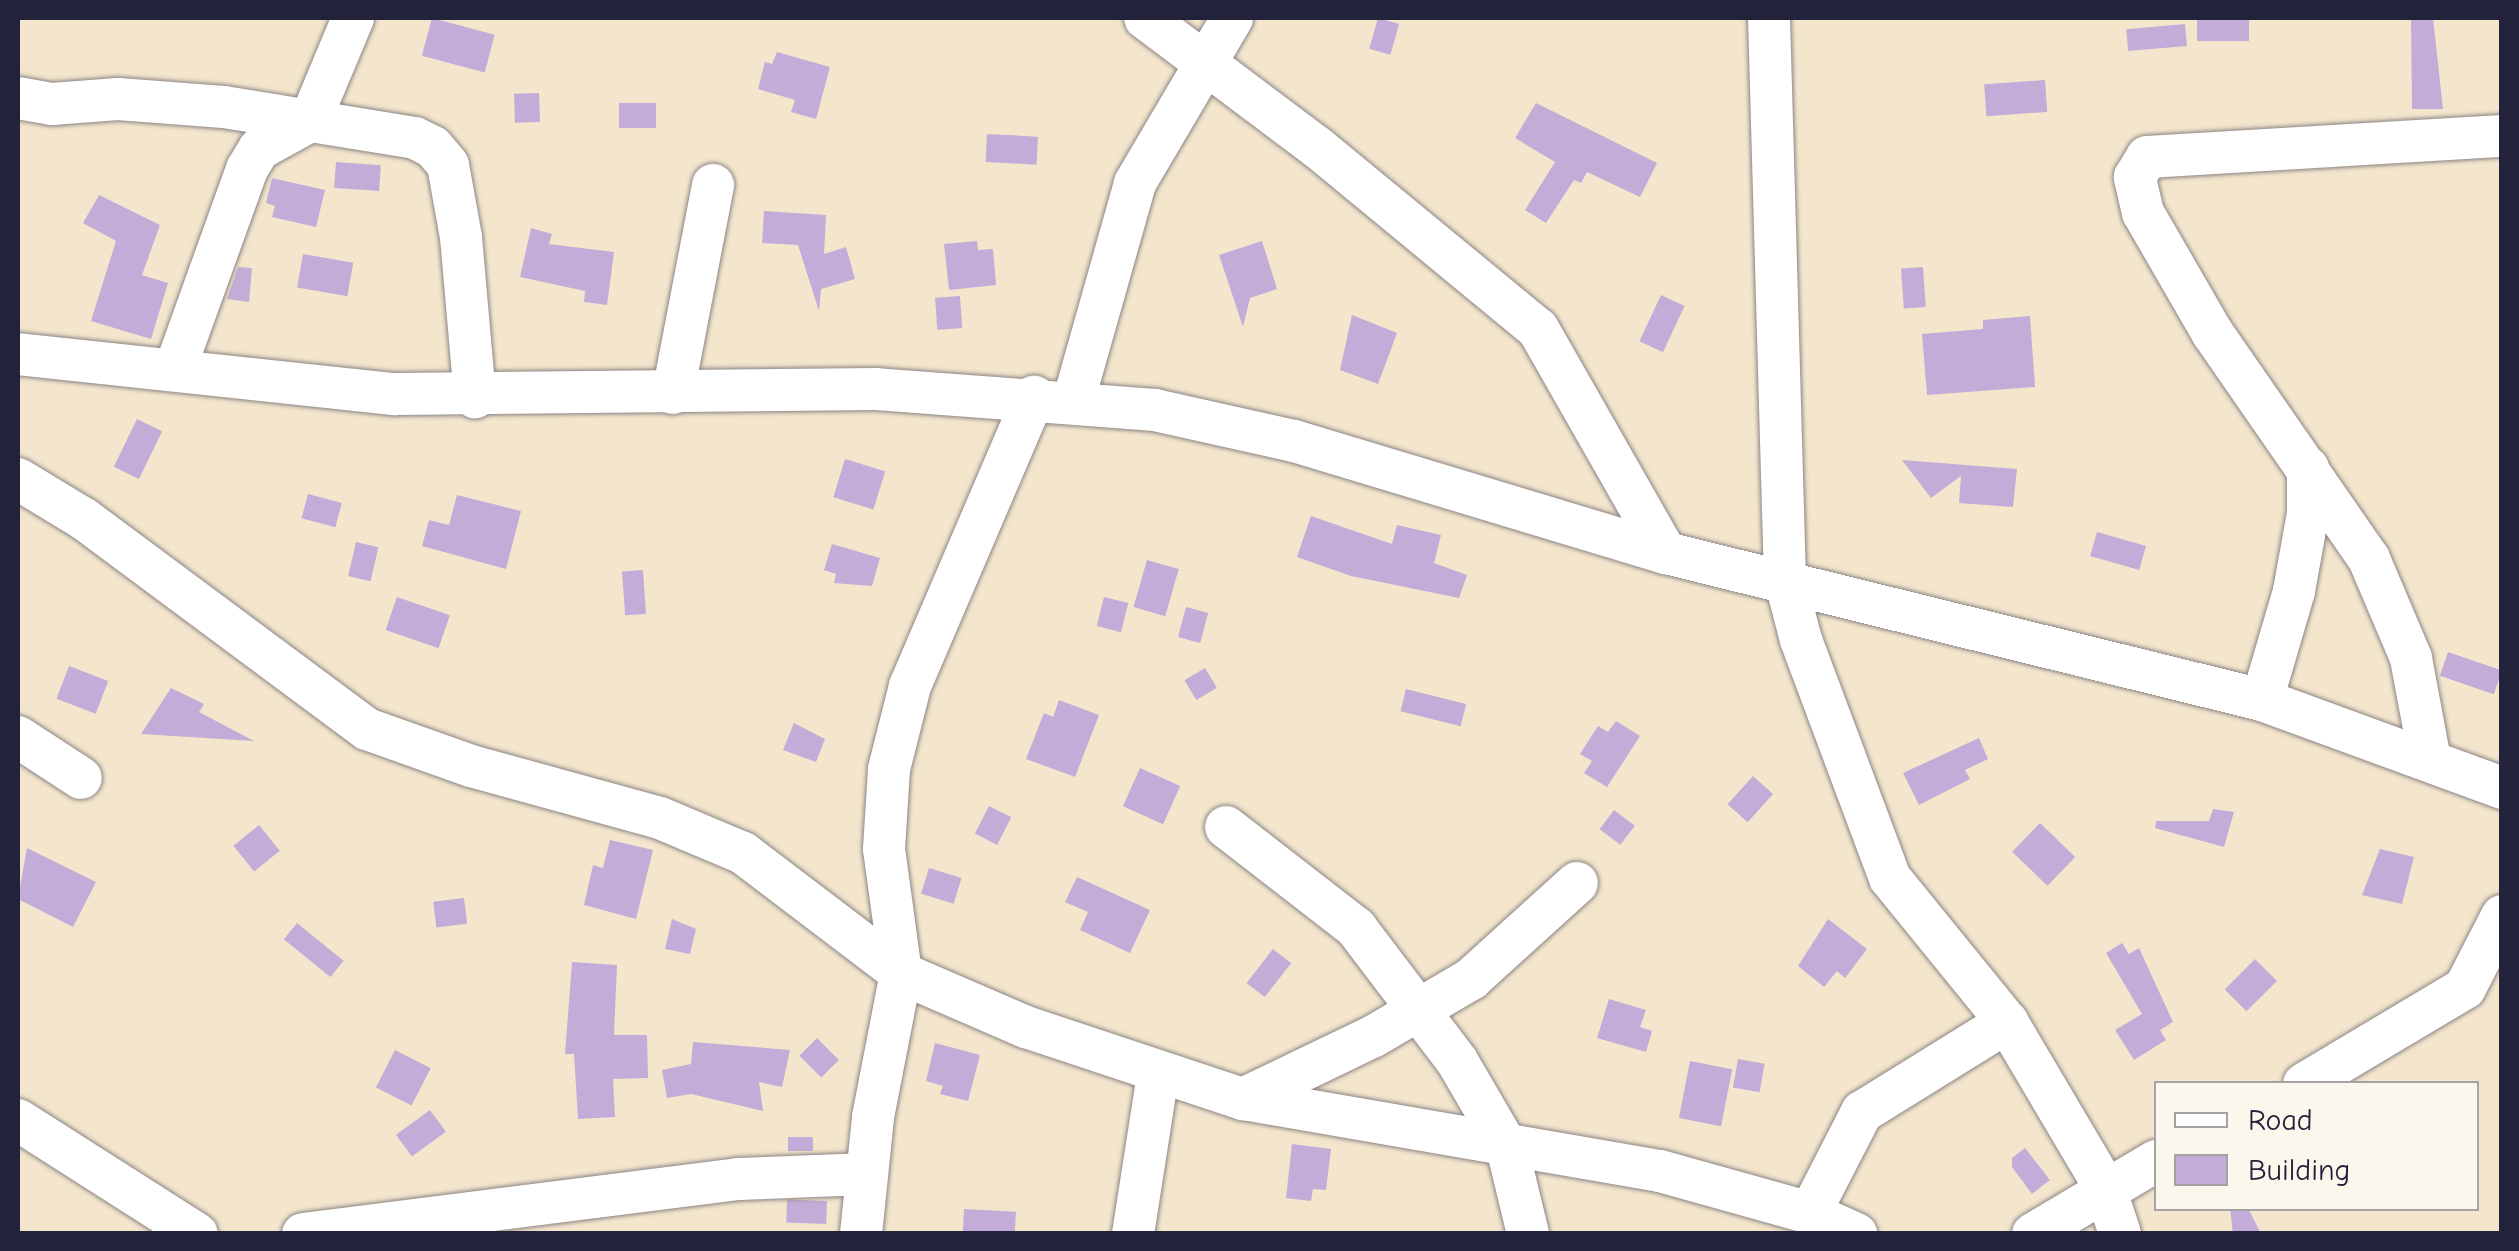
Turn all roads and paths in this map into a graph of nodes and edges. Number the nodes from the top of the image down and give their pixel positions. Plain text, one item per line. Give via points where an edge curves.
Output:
1 (352, 18) edge
2 (1145, 18) edge
3 (1232, 18) edge
4 (1768, 18) edge
5 (1206, 65) junction
6 (18, 98) edge
7 (310, 121) junction
8 (2502, 136) edge
9 (713, 185) dead end
10 (18, 354) edge
11 (174, 369) junction
12 (673, 393) junction
13 (475, 397) junction
14 (1054, 398) junction
15 (2308, 468) junction
16 (18, 479) edge
17 (1666, 553) junction
18 (1785, 579) junction
19 (2262, 700) junction
20 (18, 737) edge
21 (2430, 760) junction
22 (81, 778) dead end
23 (2502, 788) edge
24 (1226, 827) dead end
25 (1577, 883) dead end
26 (2502, 916) edge
27 (900, 973) junction
28 (1420, 1010) junction
29 (2007, 1022) junction
30 (1158, 1074) junction
31 (2309, 1081) edge
32 (1243, 1099) junction
33 (18, 1120) edge
34 (1507, 1147) junction
35 (2154, 1162) edge
36 (867, 1174) junction
37 (2105, 1188) junction
38 (1810, 1213) junction
39 (606, 1215) edge
40 (197, 1234) edge
41 (303, 1234) edge
42 (861, 1234) edge
43 (1133, 1234) edge
44 (1528, 1234) edge
45 (1856, 1234) edge
46 (2033, 1234) edge
47 (2120, 1234) edge

1 - 7 street
2 - 5 street
3 - 5 street
4 - 18 street
5 - 14 street via 1136,182
5 - 17 street via 1538,329
6 - 7 street via 224,107
7 - 11 street via 259,149 247,169
7 - 13 street via 415,138 448,165
8 - 15 street via 2147,157 2138,163 2136,192 2144,213 2214,334
9 - 12 street
10 - 11 street
11 - 13 street via 276,385
12 - 13 street
12 - 14 street via 876,388
14 - 17 street via 1294,441
14 - 27 street via 910,686 889,770 884,848
15 - 19 street via 2308,513 2294,591
15 - 21 street via 2368,559 2411,658
16 - 27 street via 84,518 367,729 471,766 660,818 742,853
17 - 18 street
18 - 19 street
18 - 29 street via 1800,640 1890,878
19 - 21 street
20 - 22 street
21 - 23 street
24 - 28 street via 1356,928
25 - 28 street via 1471,979
26 - 31 street via 2465,988
27 - 30 street
27 - 36 street
28 - 32 street
28 - 34 street via 1483,1099
29 - 37 street
29 - 38 street via 1862,1112
30 - 32 street
30 - 43 street
32 - 34 street
33 - 40 street
34 - 38 street via 1660,1171
34 - 44 street
35 - 37 street
36 - 39 street via 739,1179
36 - 42 street
37 - 46 street
37 - 47 street
38 - 45 street
39 - 41 street

